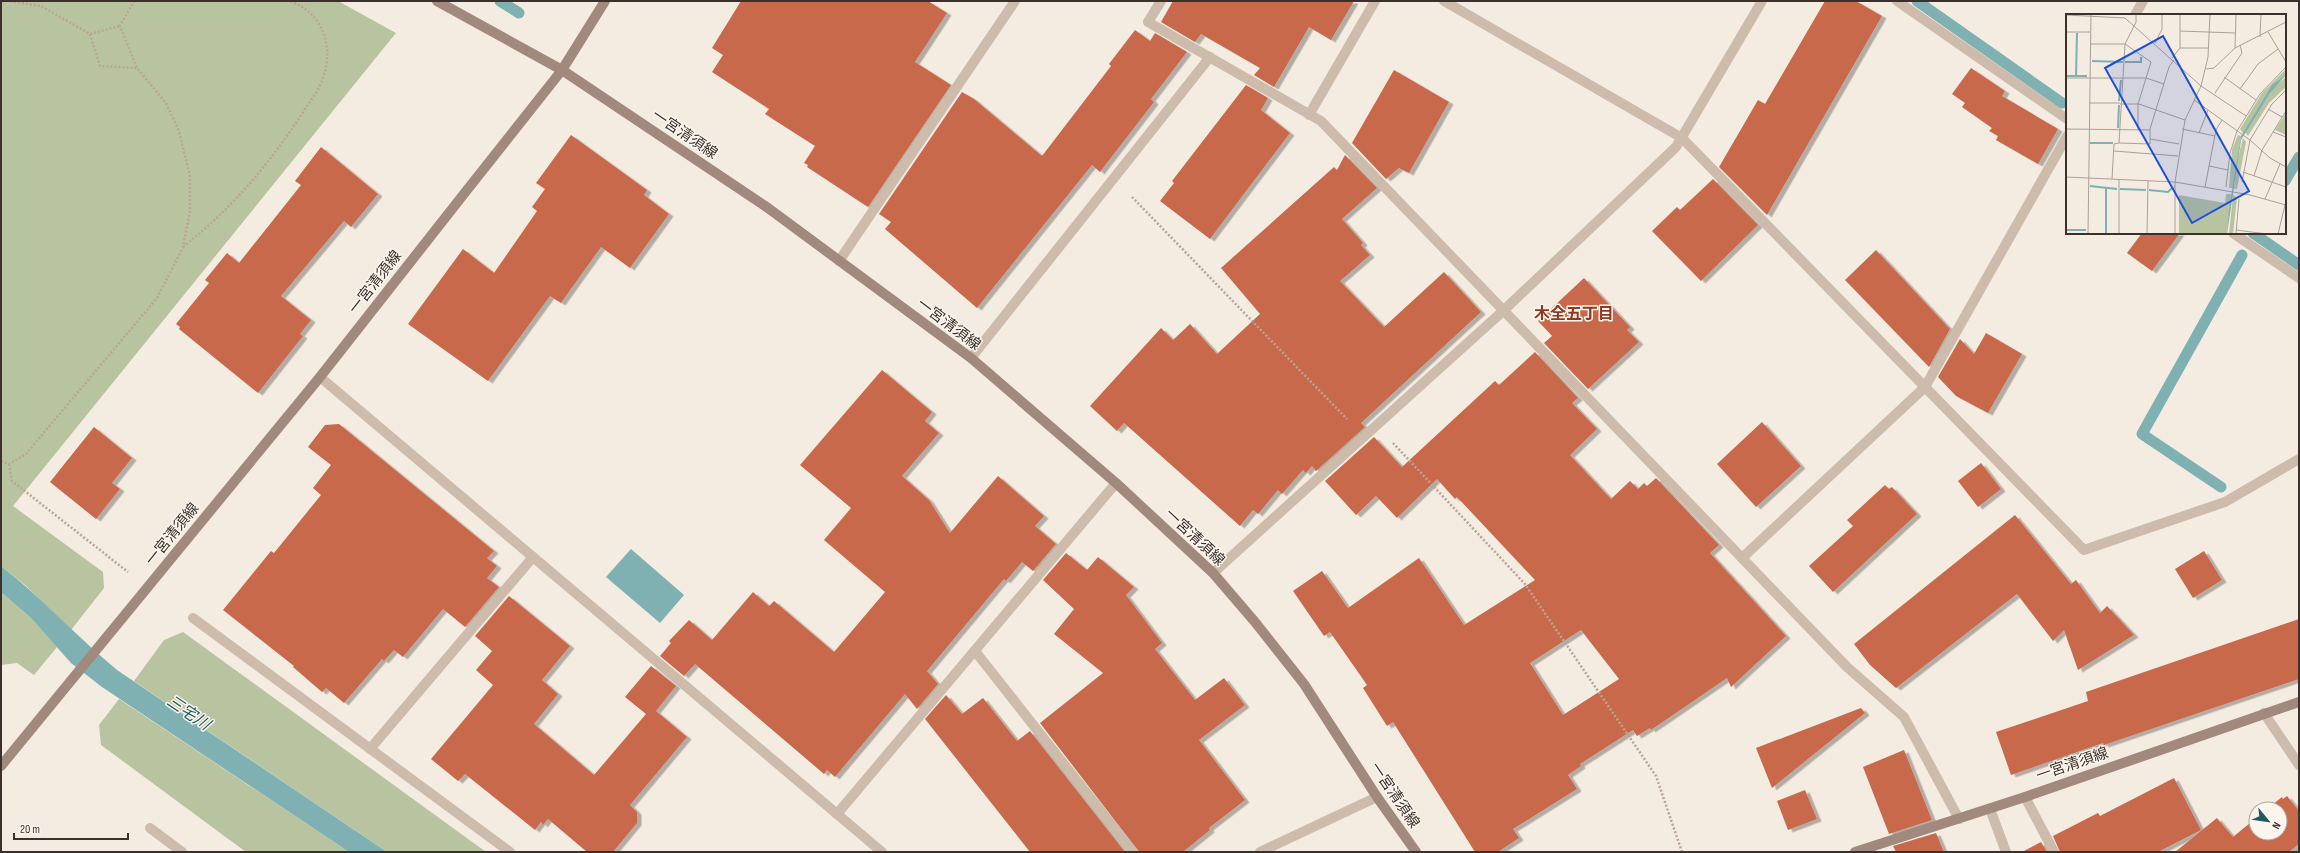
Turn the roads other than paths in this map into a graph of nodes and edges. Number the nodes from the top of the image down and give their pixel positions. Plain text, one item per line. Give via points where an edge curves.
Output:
1 (437, 1) edge
2 (605, 1) edge
3 (1015, 1) edge
4 (1161, 1) edge
5 (1374, 1) edge
6 (1444, 1) edge
7 (1762, 1) edge
8 (1897, 1) edge
9 (2143, 1) edge
10 (2136, 14) edge
11 (1210, 57) junction
12 (562, 70) junction
13 (1309, 115) junction
14 (2066, 118) edge
15 (1682, 138) junction
16 (2066, 138) edge
17 (2235, 234) edge
18 (838, 261) junction
19 (2299, 278) edge
20 (1503, 311) junction
21 (971, 358) junction
22 (320, 377) junction
23 (1925, 387) junction
24 (2299, 459) edge
25 (1116, 483) junction
26 (533, 557) junction
27 (1742, 558) junction
28 (1213, 573) junction
29 (193, 618) dead end
30 (975, 650) junction
31 (2299, 702) edge
32 (2264, 713) junction
33 (370, 749) junction
34 (2299, 765) edge
35 (1, 766) edge
36 (1377, 797) junction
37 (2024, 797) junction
38 (1990, 809) junction
39 (837, 814) junction
40 (1959, 819) junction
41 (150, 828) dead end
42 (182, 852) edge
43 (510, 852) edge
44 (882, 852) edge
45 (1133, 852) edge
46 (1260, 852) edge
47 (1416, 852) edge
48 (1854, 852) edge
49 (2006, 852) edge
50 (2054, 852) edge

1 - 12 main road
2 - 12 main road
3 - 18 street
4 - 11 street via 1148,22
5 - 13 street
6 - 15 street
7 - 15 street
8 - 14 street
9 - 10 street
11 - 13 street
11 - 21 street
12 - 18 main road, 一宮清須線 via 768,208
12 - 22 main road, 一宮清須線
13 - 20 street via 1321,121
15 - 20 street via 1676,147
15 - 23 street
16 - 23 street
17 - 19 street
18 - 21 main road, 一宮清須線
20 - 27 street
20 - 28 street
21 - 25 main road, 一宮清須線
22 - 26 street
22 - 35 main road, 一宮清須線
23 - 24 street via 2084,550 2226,502
23 - 27 street
25 - 28 main road, 一宮清須線
25 - 30 street
26 - 33 street
26 - 39 street
27 - 40 street via 1847,667 1904,717
28 - 36 main road, 一宮清須線 via 1304,684
29 - 33 street
30 - 39 street
30 - 45 street
31 - 32 main road, 一宮清須線
32 - 34 street
32 - 37 main road, 一宮清須線
33 - 43 street
36 - 46 street
36 - 47 main road, 一宮清須線
37 - 38 main road, 一宮清須線
37 - 50 street
38 - 40 main road, 一宮清須線
38 - 49 street
39 - 44 street
40 - 48 main road, 一宮清須線
41 - 42 street

